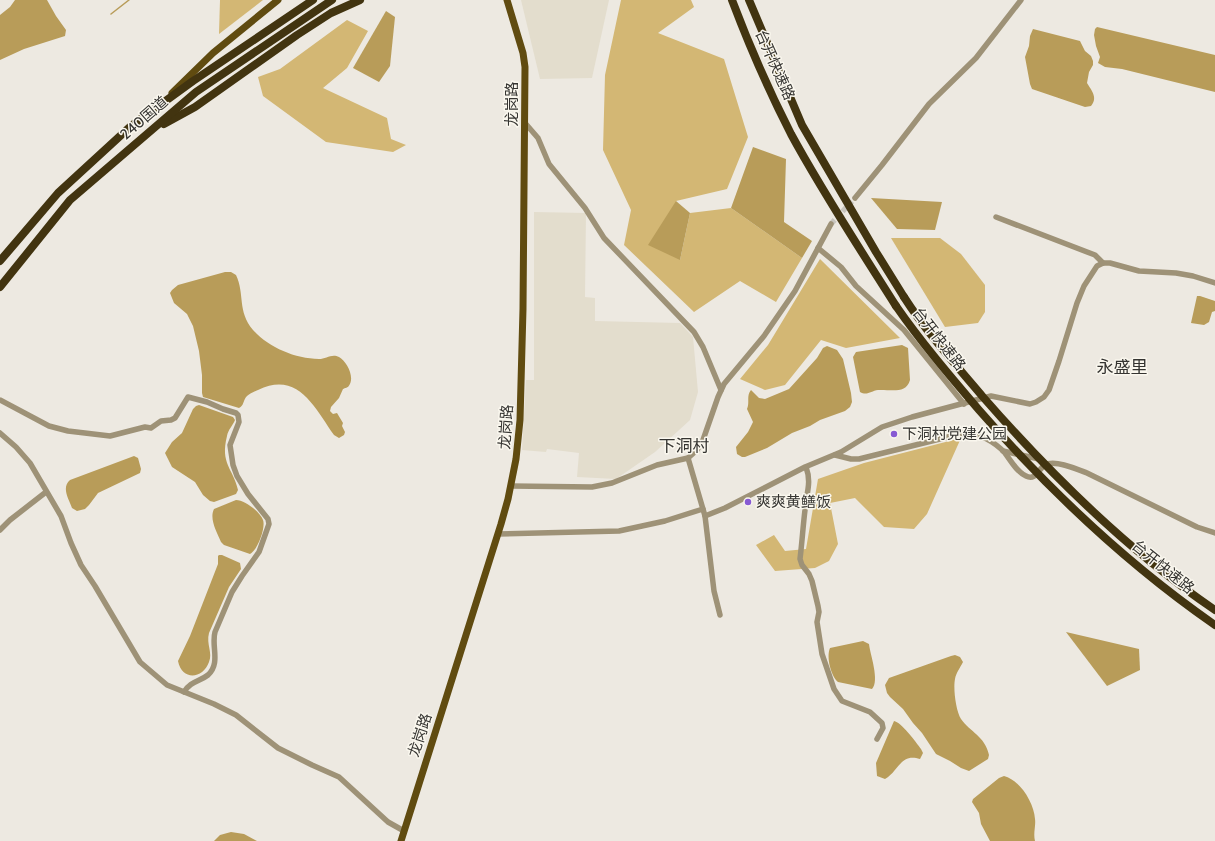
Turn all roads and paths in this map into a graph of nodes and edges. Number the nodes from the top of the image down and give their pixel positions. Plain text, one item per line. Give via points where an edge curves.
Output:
1 (278, 0) edge
2 (313, 0) edge
3 (332, 0) edge
4 (348, 0) edge
5 (360, 0) edge
6 (507, 0) edge
7 (732, 0) edge
8 (749, 0) edge
9 (1021, 0) edge
10 (331, 13) junction
11 (158, 107) junction
12 (525, 123) junction
13 (149, 132) junction
14 (855, 198) tunnel mouth
15 (996, 217) dead end
16 (831, 224) tunnel mouth
17 (818, 248) junction
18 (0, 261) edge
19 (1103, 263) junction
20 (1215, 283) edge
21 (0, 287) edge
22 (721, 390) junction
23 (0, 400) edge
24 (964, 404) junction
25 (0, 432) edge
26 (1003, 451) junction
27 (834, 455) junction
28 (688, 458) junction
29 (1054, 463) junction
30 (806, 467) junction
31 (511, 486) junction
32 (46, 492) junction
33 (703, 509) junction
34 (705, 516) junction
35 (0, 530) edge
36 (1215, 533) edge
37 (498, 534) junction
38 (1215, 610) edge
39 (720, 615) dead end
40 (1215, 624) edge
41 (184, 692) junction
42 (877, 738) dead end
43 (404, 831) junction
44 (401, 841) edge

1 - 11 main road via 213,53
2 - 11 highway, 240国道
3 - 13 highway, 240国道 via 196,92
4 - 10 main road
5 - 10 highway
6 - 12 main road, 龙岗路 via 524,58
7 - 40 highway, 台开快速路, bridge via 791,133 820,186 896,306 945,370 1044,481 1080,516 1123,554
8 - 38 highway, 台开快速路, bridge via 802,125 914,313 969,381 1047,468 1131,545
9 - 14 street via 976,58 929,104
10 - 13 highway via 195,107
11 - 18 highway, 240国道 via 131,126 58,193
12 - 22 street via 538,138 549,164 585,208 604,238 694,332 704,347
12 - 31 main road, 龙岗路 via 520,420
13 - 21 highway, 240国道 via 70,200
15 - 19 street via 1094,255
16 - 17 street
17 - 22 street via 795,291 774,322 729,376
17 - 24 street via 841,267 856,286 904,330
19 - 20 street via 1139,271 1176,273
19 - 24 street via 1097,266 1084,286 1049,390 1044,397 1030,404 993,396
22 - 28 street via 703,440
23 - 41 street via 49,426 99,436 151,428 161,421 172,420 188,397 238,415 239,422 230,445 234,466 248,494 268,520 269,527 259,552 232,592 214,638 216,656 213,666 208,675 188,686
24 - 27 street via 882,427
25 - 32 street via 26,457
26 - 27 street via 981,436 964,433 859,459
26 - 29 street
26 - 29 street via 1019,471 1031,478 1044,465
27 - 30 street
28 - 31 street via 657,465 598,486
28 - 33 street
29 - 36 street via 1087,473 1197,527
30 - 34 street
30 - 42 street via 809,482 800,559 811,576 818,606 817,622 822,654 838,698 870,712 882,723 883,728
31 - 37 main road, 龙岗路
32 - 35 street
32 - 41 street via 61,516 81,565 140,662 163,683
33 - 34 street
33 - 37 street via 619,531
34 - 39 street via 714,591
37 - 43 main road, 龙岗路
41 - 43 street via 236,715 278,748 339,777 388,822
43 - 44 main road, 龙岗路

